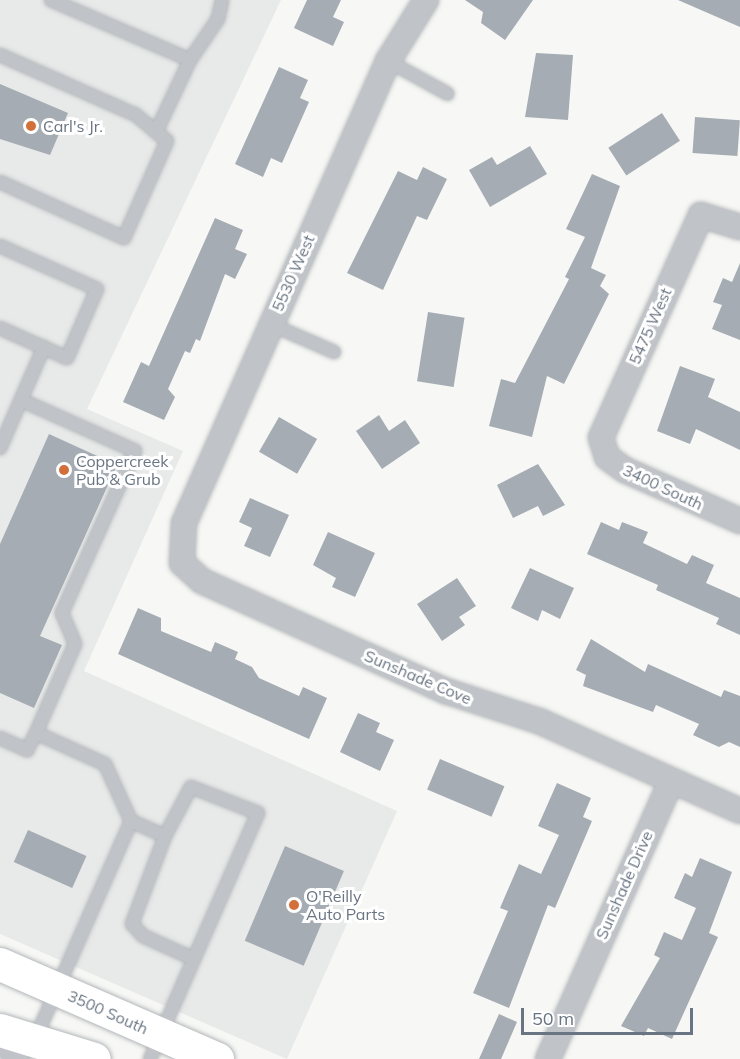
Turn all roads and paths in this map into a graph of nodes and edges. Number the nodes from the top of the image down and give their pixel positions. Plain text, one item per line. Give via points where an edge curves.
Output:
1 (51, 0) edge
2 (222, 0) edge
3 (426, 0) edge
4 (0, 55) edge
5 (190, 60) junction
6 (388, 61) junction
7 (448, 94) dead end
8 (156, 132) junction
9 (0, 182) edge
10 (740, 227) edge
11 (0, 246) edge
12 (270, 324) junction
13 (0, 328) edge
14 (44, 347) junction
15 (334, 352) dead end
16 (21, 400) junction
17 (601, 438) joint
18 (0, 448) edge
19 (740, 521) edge
20 (180, 554) joint
21 (36, 733) junction
22 (0, 738) edge
23 (671, 781) junction
24 (740, 811) edge
25 (131, 820) junction
26 (165, 836) junction
27 (194, 959) junction
28 (0, 964) edge
29 (57, 989) junction
30 (0, 1031) edge
31 (155, 1047) edge
32 (25, 1050) edge
33 (94, 1059) edge
34 (217, 1059) edge
35 (548, 1059) edge

1 - 5 lane
2 - 5 lane via 212,30
3 - 6 street, 5530 West
4 - 8 lane via 136,115
5 - 8 lane
6 - 7 lane
6 - 12 street, 5530 West
8 - 9 lane via 167,141 124,238
10 - 17 street, 5475 West via 701,215
11 - 14 lane via 97,289 67,358
12 - 15 lane
12 - 20 street, 5530 West via 184,523
13 - 14 lane
14 - 16 lane
16 - 18 lane
16 - 21 lane via 135,451 62,613 75,644
17 - 19 street, 3400 South via 607,457 625,470
20 - 23 street, Sunshade Cove via 186,570 202,581 446,691 521,714
21 - 22 lane via 27,750
21 - 25 lane via 105,764
23 - 24 street
23 - 35 street, Sunshade Drive
25 - 26 lane
25 - 29 lane
26 - 27 lane via 132,924 142,936
26 - 27 lane via 191,788 258,813
27 - 31 lane
28 - 29 main road, 3500 South
29 - 31 main road, 3500 South
29 - 32 lane
30 - 32 main road
31 - 34 main road, 3500 South
32 - 33 main road

